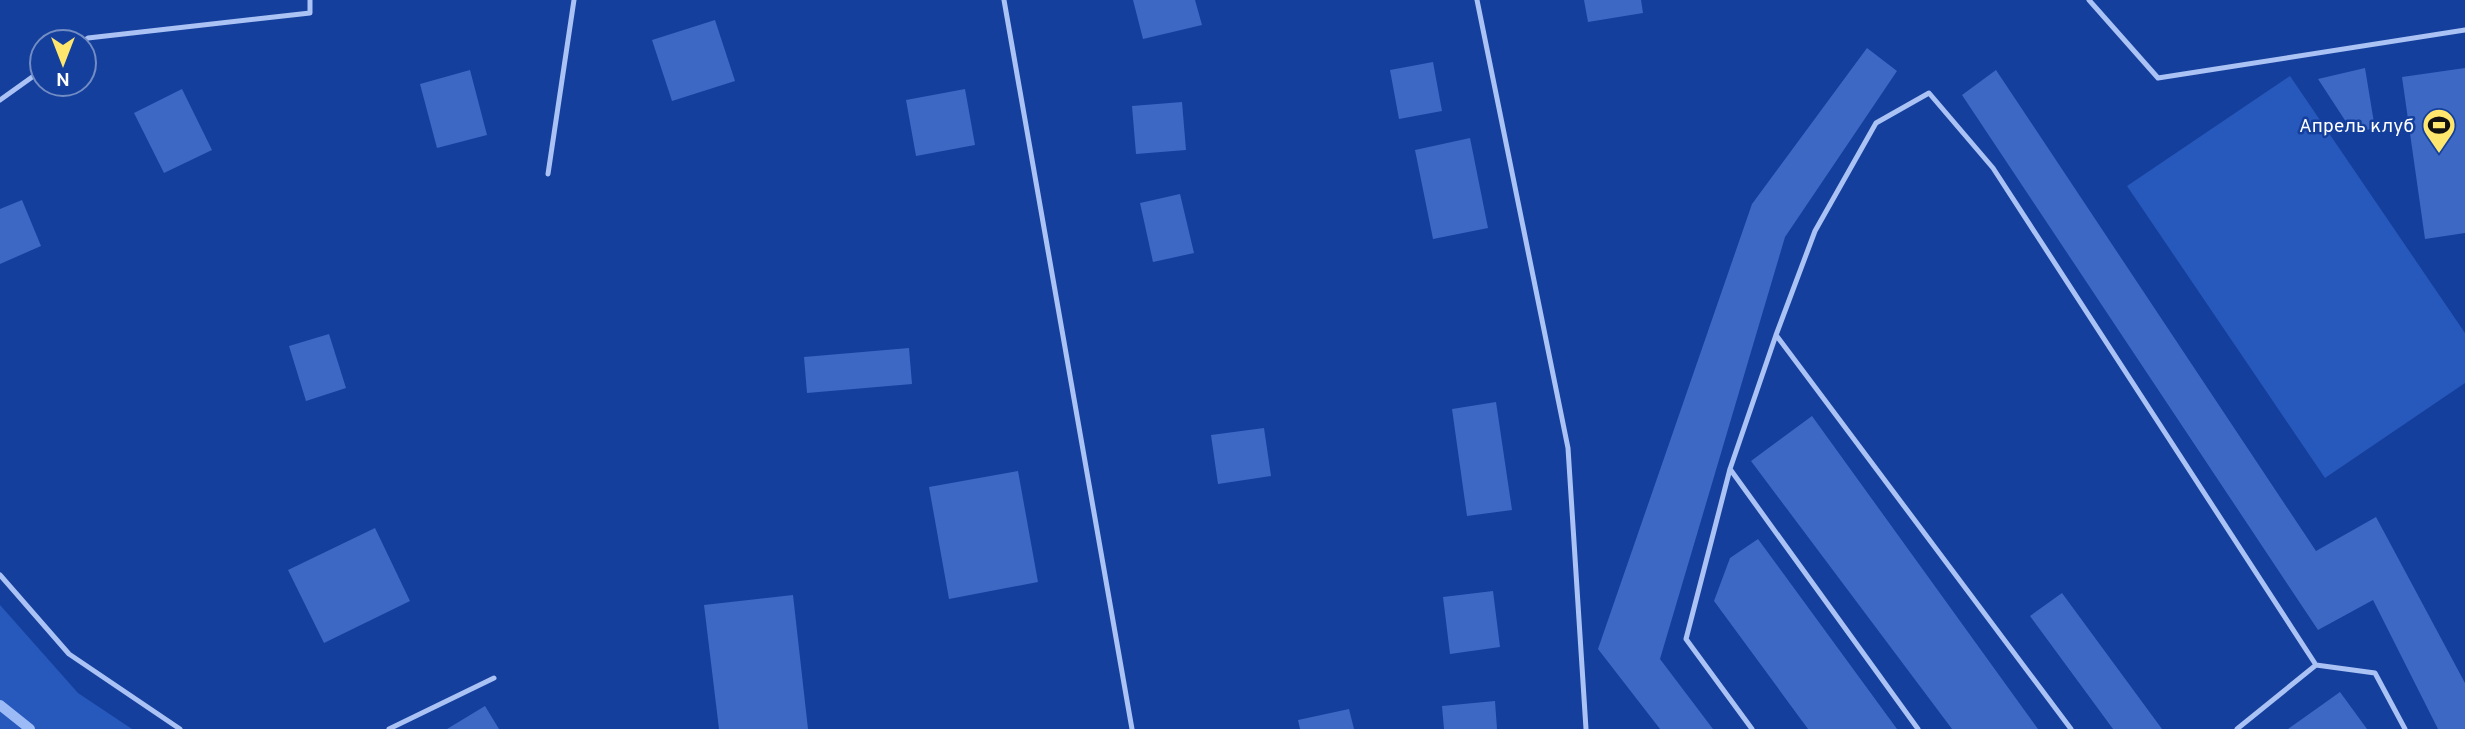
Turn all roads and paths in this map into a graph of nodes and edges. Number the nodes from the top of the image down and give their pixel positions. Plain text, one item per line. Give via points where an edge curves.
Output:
1 (310, 0) edge
2 (574, 0) edge
3 (1004, 0) edge
4 (1477, 0) edge
5 (2089, 0) edge
6 (2465, 30) edge
7 (98, 37) edge
8 (28, 80) edge
9 (0, 100) edge
10 (548, 174) dead end
11 (1776, 335) junction
12 (1730, 469) junction
13 (0, 575) edge
14 (2316, 665) junction
15 (494, 678) dead end
16 (180, 729) edge
17 (389, 729) edge
18 (1132, 729) edge
19 (1586, 729) edge
20 (1752, 729) edge
21 (1918, 729) edge
22 (2071, 729) edge
23 (2237, 729) edge
24 (2405, 729) edge

1 - 7 lane via 310,13
2 - 10 lane
3 - 18 lane
4 - 19 lane via 1568,448
5 - 6 lane via 2158,78
8 - 9 lane
11 - 12 lane
11 - 14 lane via 1815,231 1876,123 1929,93 1993,168
11 - 22 lane
12 - 20 lane via 1686,639
12 - 21 lane
13 - 16 lane via 69,654
14 - 23 lane
14 - 24 lane via 2375,673
15 - 17 lane

